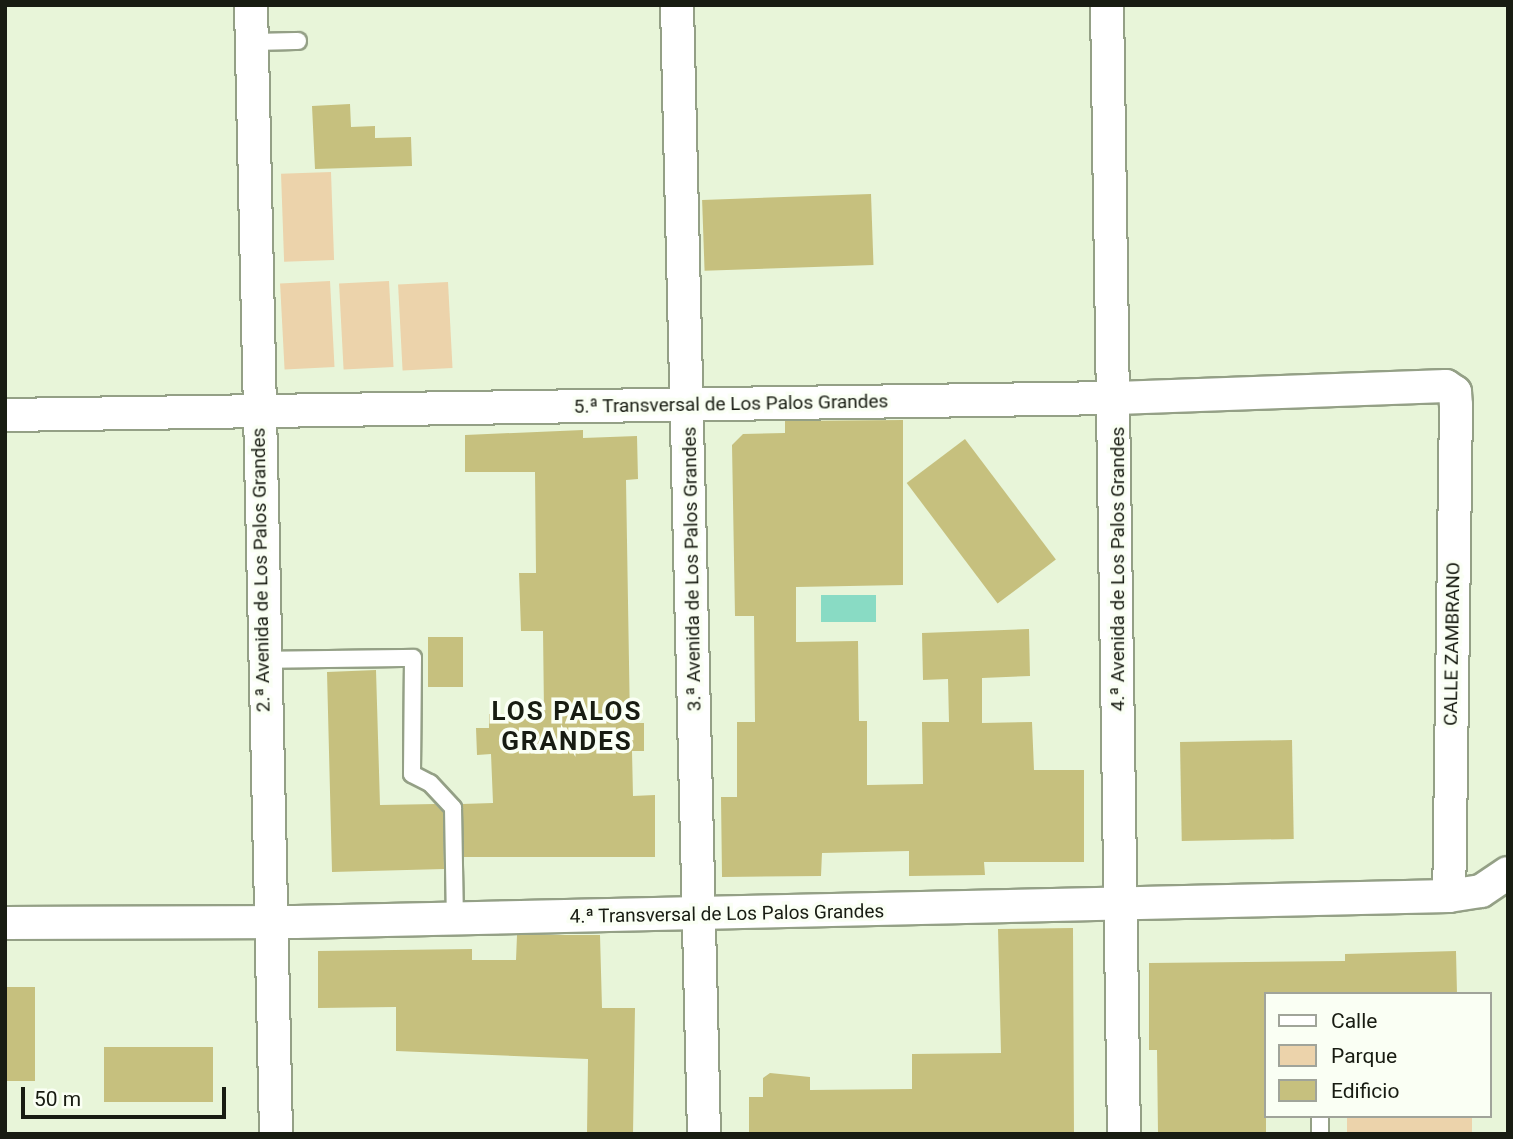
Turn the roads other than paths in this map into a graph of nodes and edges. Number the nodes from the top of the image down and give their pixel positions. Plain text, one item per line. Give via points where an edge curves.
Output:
1 (251, 5) edge
2 (677, 5) edge
3 (1107, 5) edge
4 (298, 41) dead end
5 (252, 42) junction
6 (1455, 392) joint
7 (1117, 398) junction
8 (688, 405) junction
9 (258, 411) junction
10 (5, 415) edge
11 (262, 660) junction
12 (1508, 873) edge
13 (1449, 897) junction
14 (1120, 906) junction
15 (698, 914) junction
16 (455, 919) junction
17 (5, 923) edge
18 (268, 923) junction
19 (276, 1134) edge
20 (704, 1134) edge
21 (1124, 1134) edge

1 - 5 street, 2.ª Avenida de Los Palos Grandes
2 - 8 street, 3.ª Avenida de Los Palos Grandes
3 - 7 street, 4.ª Avenida de Los Palos Grandes
4 - 5 lane
5 - 9 street, 2.ª Avenida de Los Palos Grandes
6 - 7 street, 5.ª Transversal de Los Palos Grandes via 1446,386
6 - 13 street, CALLE ZAMBRANO
7 - 8 street, 5.ª Transversal de Los Palos Grandes
7 - 14 street, 4.ª Avenida de Los Palos Grandes
8 - 9 street, 5.ª Transversal de Los Palos Grandes
8 - 15 street, 3.ª Avenida de Los Palos Grandes
9 - 10 street, 5.ª Transversal de Los Palos Grandes
9 - 11 street, 2.ª Avenida de Los Palos Grandes
11 - 16 lane via 413,658 412,774 430,783 453,808
11 - 18 street, 2.ª Avenida de Los Palos Grandes
12 - 13 street, 4.ª Transversal de Los Palos Grandes via 1481,891
13 - 14 street, 4.ª Transversal de Los Palos Grandes
14 - 15 street, 4.ª Transversal de Los Palos Grandes
14 - 21 street, 4.ª Avenida de Los Palos Grandes
15 - 16 street, 4.ª Transversal de Los Palos Grandes
15 - 20 street, 3.ª Avenida de Los Palos Grandes
16 - 18 street, 4.ª Transversal de Los Palos Grandes
17 - 18 street, 4.ª Transversal de Los Palos Grandes
18 - 19 street, 2.ª Avenida de Los Palos Grandes

